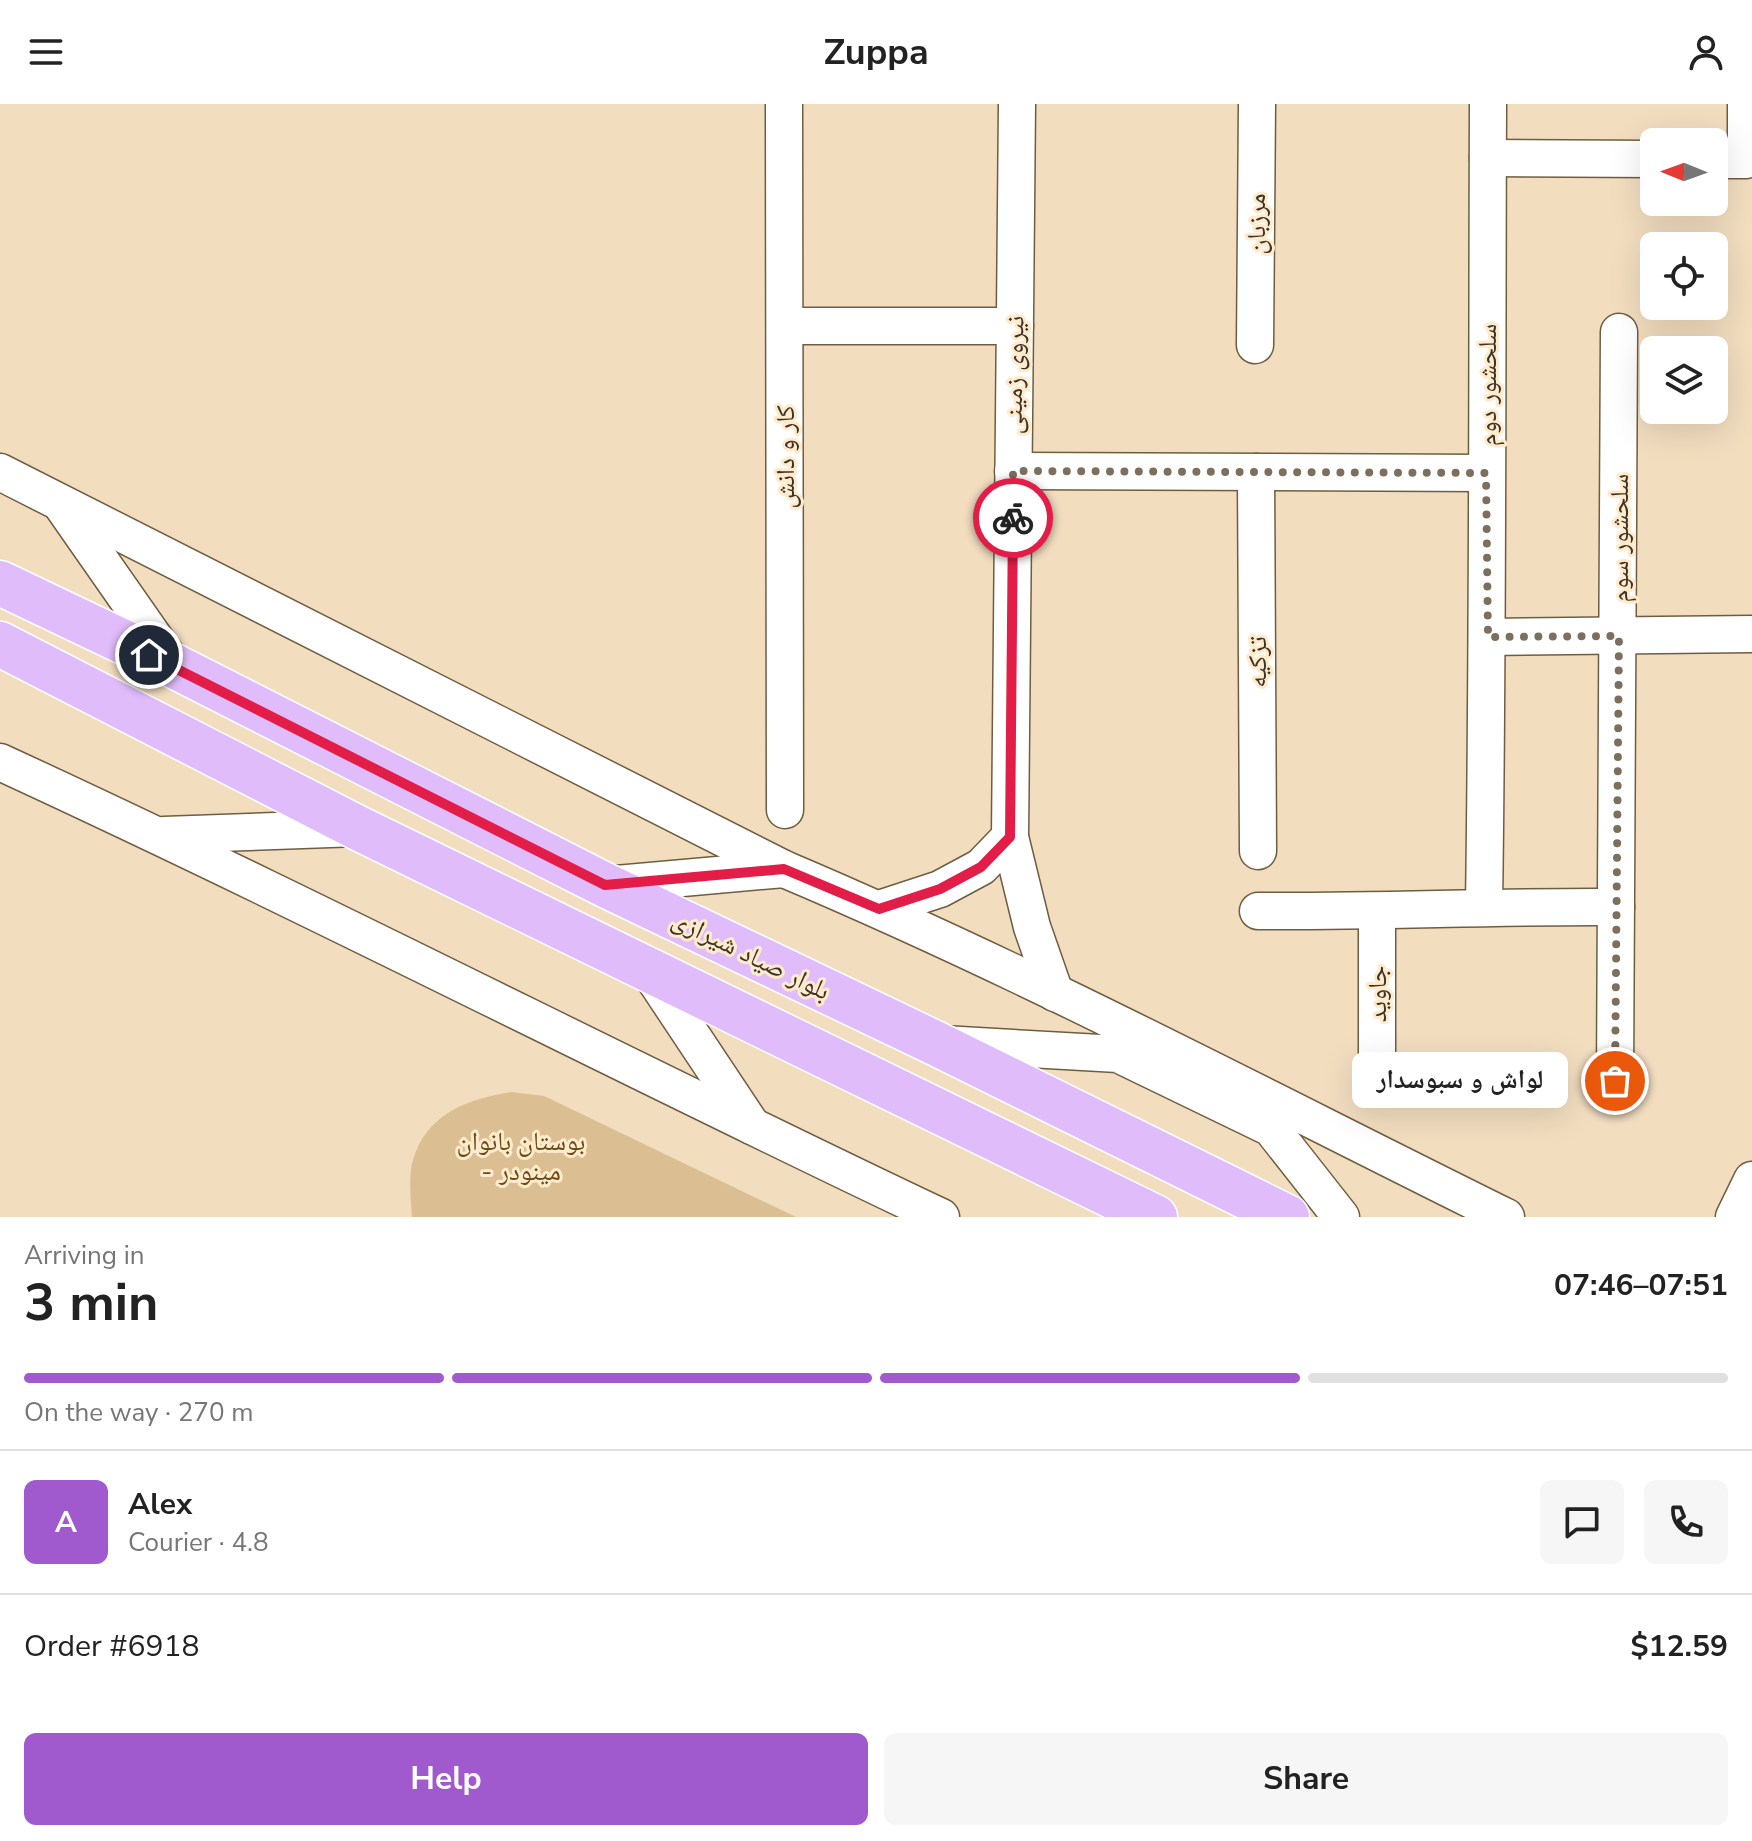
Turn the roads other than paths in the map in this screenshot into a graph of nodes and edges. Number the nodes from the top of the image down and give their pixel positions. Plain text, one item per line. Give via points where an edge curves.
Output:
1 (784, 104) edge
2 (1017, 104) edge
3 (1257, 104) edge
4 (1488, 104) edge
5 (1746, 104) edge
6 (1488, 158) junction
7 (1640, 159) edge
8 (1728, 160) edge
9 (785, 326) junction
10 (1015, 326) junction
11 (1619, 332) dead end
12 (1255, 345) dead end
13 (1013, 471) junction
14 (0, 472) edge
15 (1256, 472) junction
16 (1486, 473) junction
17 (61, 504) junction
18 (0, 583) edge
19 (1752, 634) edge
20 (1619, 636) junction
21 (1488, 637) junction
22 (0, 644) edge
23 (174, 666) junction
24 (0, 762) edge
25 (785, 810) dead end
26 (358, 828) junction
27 (158, 835) junction
28 (1010, 837) junction
29 (1258, 851) dead end
30 (784, 869) junction
31 (605, 885) junction
32 (1484, 906) junction
33 (1616, 907) junction
34 (879, 909) junction
35 (1258, 911) dead end
36 (1377, 912) junction
37 (649, 971) junction
38 (1055, 993) junction
39 (935, 1043) junction
40 (1377, 1076) dead end
41 (1615, 1081) dead end
42 (754, 1128) junction
43 (1752, 1180) edge
44 (941, 1217) edge
45 (1155, 1217) edge
46 (1287, 1217) edge
47 (1341, 1217) edge
48 (1506, 1217) edge
49 (1734, 1217) edge

1 - 9 street, کار و دانش
2 - 10 street, نیروی زمینی
3 - 12 street, مرزبان
4 - 6 street, سلحشور دوم
5 - 8 street via 1746,160
6 - 7 street
6 - 16 street, سلحشور دوم
9 - 10 street
9 - 25 street, کار و دانش
10 - 13 street, نیروی زمینی
11 - 20 street, سلحشور سوم
13 - 15 street
13 - 28 street, نیروی زمینی
14 - 17 street
15 - 16 street
15 - 29 street, تزکیه
16 - 21 street, سلحشور دوم
17 - 23 street
17 - 30 street
18 - 23 main road, بلوار صیاد شیرازی
19 - 20 street
20 - 21 street
20 - 33 street, سلحشور سوم
21 - 32 street, سلحشور دوم
22 - 26 main road
23 - 31 main road, بلوار صیاد شیرازی
24 - 27 street
26 - 27 street
26 - 37 main road
27 - 42 street
28 - 34 street via 981,867 940,889
28 - 38 street, نیروی زمینی
30 - 31 street
30 - 34 street
31 - 39 main road, بلوار صیاد شیرازی
32 - 33 street
32 - 36 street
33 - 41 street, سلحشور سوم
34 - 38 street
35 - 36 street
36 - 40 street, جاوید
37 - 42 street
37 - 45 main road
38 - 48 street
39 - 46 main road, بلوار صیاد شیرازی
39 - 47 street via 1118,1054 1271,1128
42 - 44 street
43 - 49 street

